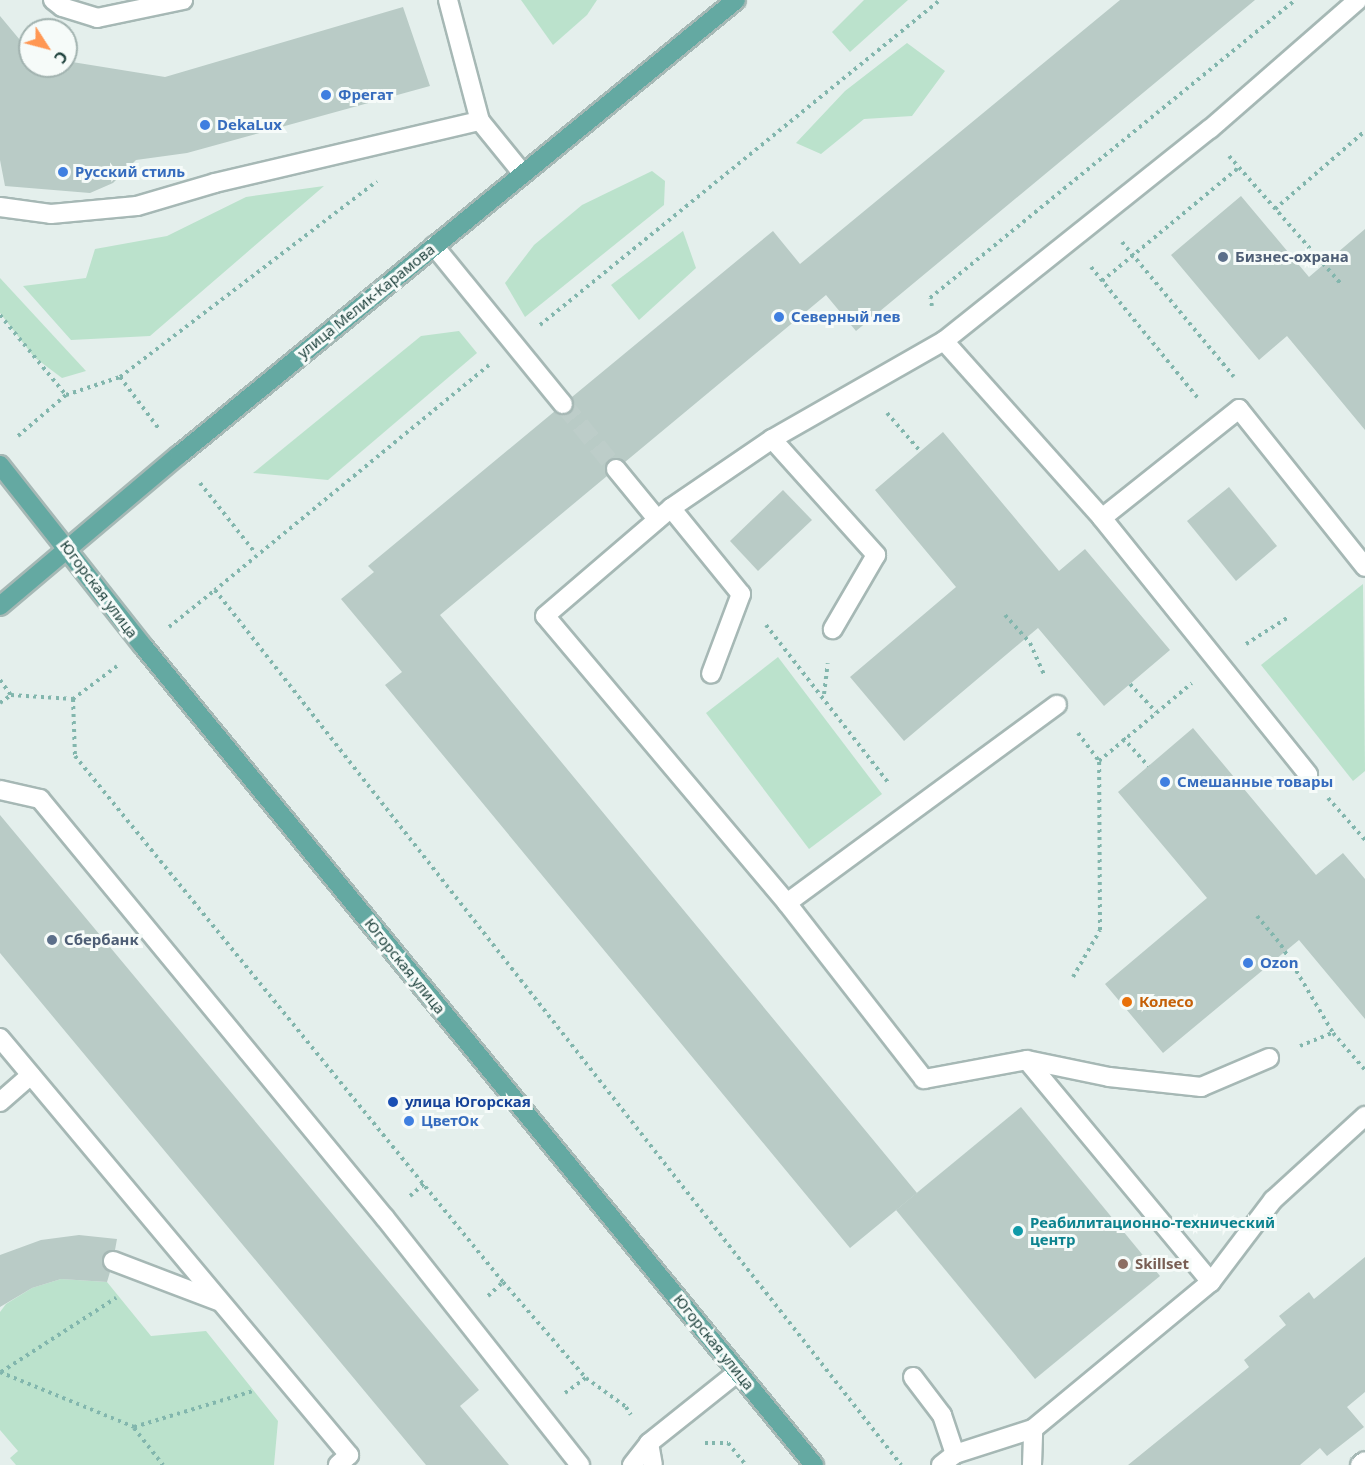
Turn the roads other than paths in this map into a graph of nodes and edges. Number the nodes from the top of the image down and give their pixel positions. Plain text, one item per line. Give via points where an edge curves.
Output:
1 (53, 0) edge
2 (183, 0) edge
3 (448, 0) edge
4 (736, 0) edge
5 (1358, 0) edge
6 (480, 121) junction
7 (523, 174) junction
8 (0, 207) edge
9 (434, 246) junction
10 (944, 341) junction
11 (563, 404) tunnel mouth
12 (772, 439) junction
13 (0, 465) edge
14 (616, 469) tunnel mouth
15 (664, 514) junction
16 (1102, 518) junction
17 (69, 548) junction
18 (1365, 567) edge
19 (0, 606) edge
20 (833, 629) dead end
21 (711, 674) dead end
22 (1057, 705) dead end
23 (1308, 774) road end
24 (0, 790) edge
25 (787, 903) junction
26 (0, 1038) edge
27 (1269, 1058) road end
28 (1027, 1060) junction
29 (31, 1075) junction
30 (0, 1102) edge
31 (1365, 1116) edge
32 (113, 1261) dead end
33 (1211, 1282) junction
34 (219, 1301) junction
35 (738, 1372) junction
36 (913, 1377) dead end
37 (1033, 1429) junction
38 (649, 1443) junction
39 (948, 1459) edge
40 (1365, 1461) edge
41 (338, 1465) edge
42 (580, 1465) edge
43 (632, 1465) edge
44 (652, 1465) edge
45 (814, 1465) edge
46 (1032, 1465) edge
47 (1360, 1465) edge

1 - 2 lane via 62,7 97,18
3 - 6 lane
4 - 7 main road, улица Мелик-Карамова
5 - 10 lane via 1210,129
6 - 7 lane
6 - 8 lane via 215,183 137,206 51,214
7 - 9 main road, улица Мелик-Карамова
9 - 11 lane
9 - 17 main road, улица Мелик-Карамова
10 - 12 lane
10 - 16 lane
12 - 15 lane
12 - 20 lane via 876,555
13 - 17 main road, Югорская улица
14 - 15 lane
15 - 21 lane via 741,594
15 - 25 lane via 545,616
16 - 18 lane via 1239,409
16 - 23 lane
17 - 19 main road, улица Мелик-Карамова
17 - 35 main road, Югорская улица via 143,646
22 - 25 lane
24 - 42 lane via 40,799 385,1218
25 - 28 lane via 924,1079
26 - 29 lane
27 - 28 lane via 1201,1087 1109,1077
28 - 33 lane
29 - 30 lane
29 - 34 lane
31 - 33 lane via 1272,1200
32 - 34 lane
33 - 37 lane
34 - 41 lane via 350,1455
35 - 38 lane
35 - 45 main road, Югорская улица
36 - 39 lane via 942,1415
37 - 39 lane
37 - 46 lane
38 - 43 lane
38 - 44 lane
40 - 47 lane

